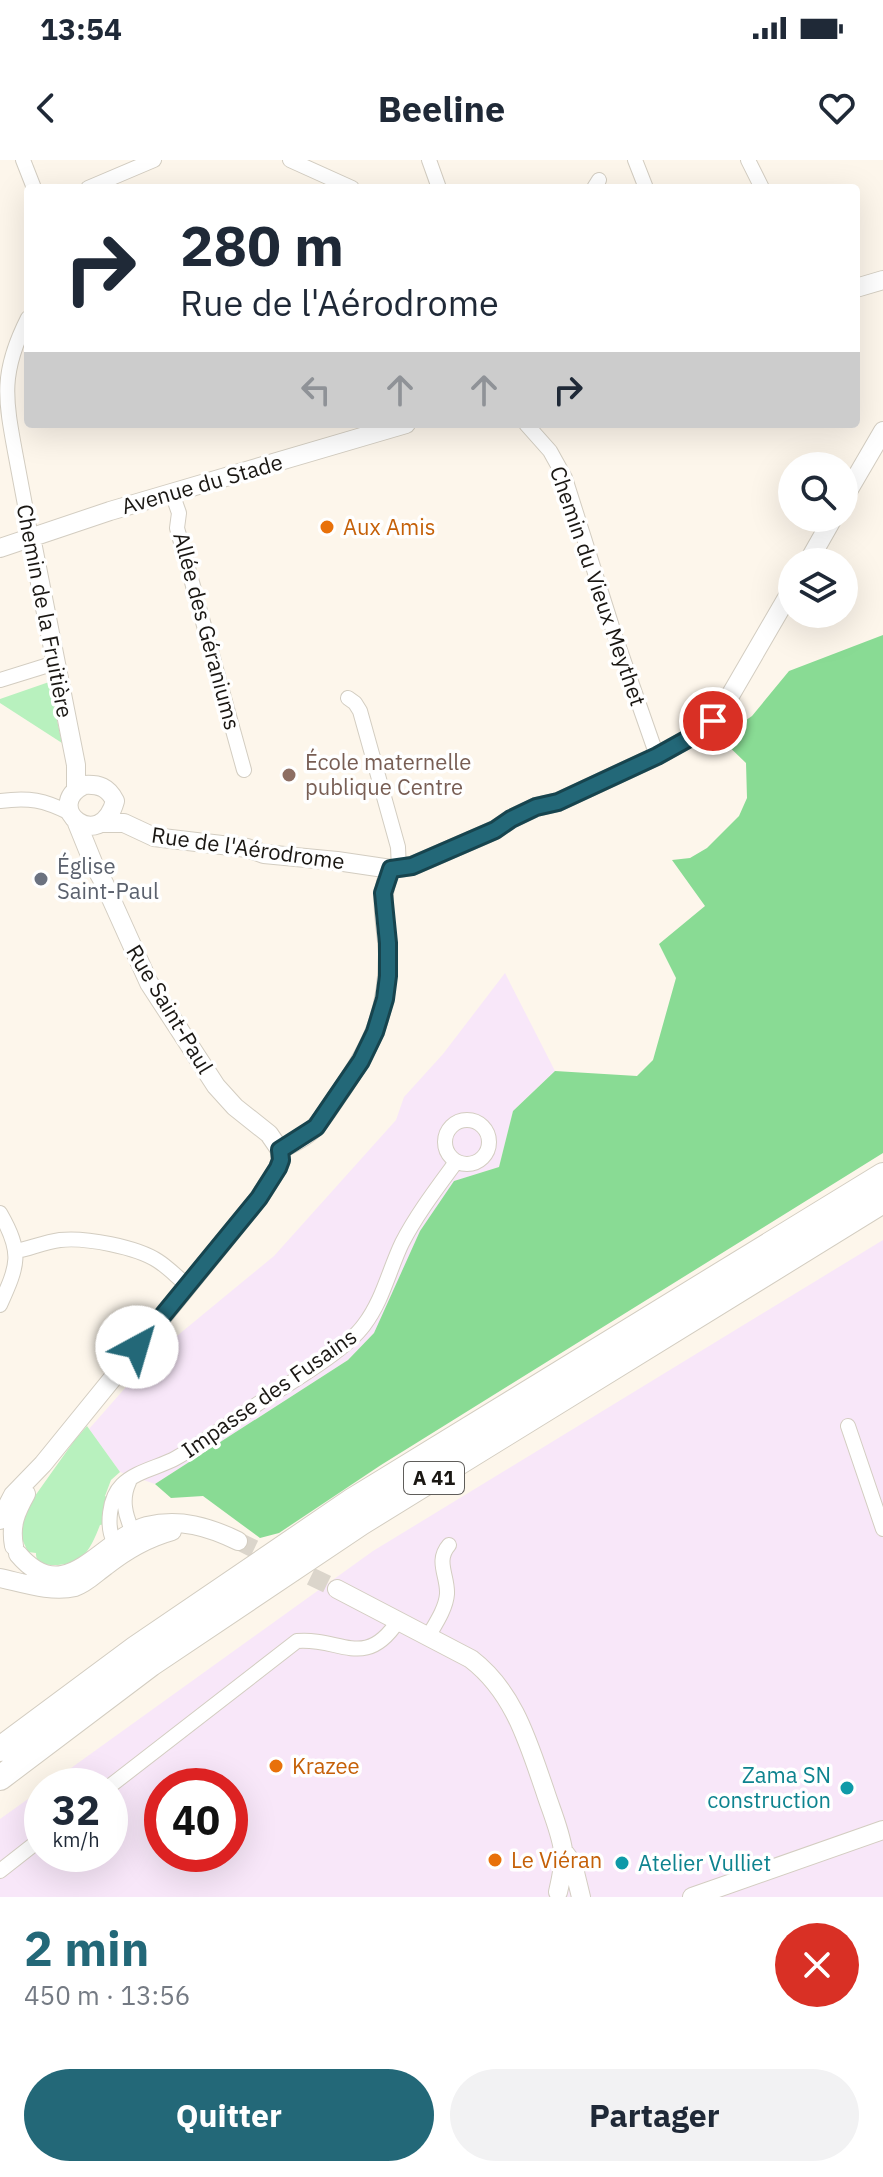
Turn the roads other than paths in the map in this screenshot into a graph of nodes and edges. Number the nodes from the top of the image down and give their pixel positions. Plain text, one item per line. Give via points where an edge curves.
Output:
1 (23, 160) edge
2 (154, 160) edge
3 (290, 160) edge
4 (429, 160) edge
5 (635, 160) edge
6 (748, 160) edge
7 (32, 184) edge
8 (97, 184) edge
9 (343, 184) edge
10 (438, 184) edge
11 (644, 184) edge
12 (760, 184) edge
13 (883, 280) edge
14 (860, 287) edge
15 (24, 326) edge
16 (392, 428) edge
17 (530, 428) edge
18 (883, 431) edge
19 (858, 474) edge
20 (172, 493) junction
21 (31, 537) junction
22 (0, 548) edge
23 (778, 613) edge
24 (55, 663) junction
25 (0, 680) edge
26 (348, 698) dead end
27 (657, 756) junction
28 (76, 765) junction
29 (244, 770) dead end
30 (100, 786) junction
31 (0, 801) edge
32 (115, 801) junction
33 (73, 805) junction
34 (124, 823) junction
35 (99, 824) junction
36 (89, 849) junction
37 (395, 869) junction
38 (280, 1150) junction
39 (456, 1162) dead end
40 (883, 1175) edge
41 (883, 1201) edge
42 (0, 1213) edge
43 (17, 1251) junction
44 (187, 1285) junction
45 (0, 1305) edge
46 (848, 1426) dead end
47 (43, 1464) junction
48 (132, 1478) junction
49 (0, 1520) edge
50 (199, 1526) junction
51 (883, 1529) edge
52 (133, 1532) junction
53 (238, 1541) tunnel mouth
54 (114, 1542) junction
55 (449, 1545) dead end
56 (10, 1546) edge
57 (103, 1568) junction
58 (0, 1578) edge
59 (337, 1589) tunnel mouth
60 (398, 1621) junction
61 (429, 1635) junction
62 (0, 1749) edge
63 (128, 1772) edge
64 (0, 1778) edge
65 (883, 1830) edge
66 (24, 1852) edge
67 (564, 1852) junction
68 (0, 1871) edge
69 (554, 1894) edge
70 (581, 1897) edge
71 (692, 1897) edge

1 - 7 street
2 - 8 street
3 - 9 street
4 - 10 street
5 - 11 street
6 - 12 street
13 - 14 street
15 - 21 street, Chemin de la Fruitière via 11,353 5,401
16 - 20 street, Avenue du Stade
17 - 27 street, Chemin du Vieux Meythet via 561,469
18 - 19 street
20 - 21 street, Avenue du Stade
20 - 29 street, Allée des Géraniums
21 - 22 street, Avenue du Stade
21 - 24 street, Chemin de la Fruitière
23 - 27 street, Rue de l'Aérodrome via 720,713 702,731
24 - 25 street
24 - 28 street, Chemin de la Fruitière
26 - 37 street via 360,711 398,847
27 - 37 street, Rue de l'Aérodrome
28 - 30 street
28 - 33 street, Chemin de la Fruitière
30 - 32 street, Rue de l'Aérodrome
30 - 33 street via 84,785
31 - 33 street, Rue de l'Aérodrome
32 - 34 street, Rue de l'Aérodrome
32 - 35 street
33 - 35 street, Rue de l'Aérodrome via 91,826
33 - 36 street, Rue Saint-Paul
34 - 35 street, Rue de l'Aérodrome
34 - 37 street, Rue de l'Aérodrome via 159,838
35 - 36 street
36 - 38 street, Rue Saint-Paul via 149,983 194,1054 226,1099 269,1134
37 - 38 street via 383,893 388,976 375,1032 316,1127
38 - 44 street via 274,1176
39 - 48 street, Impasse des Fusains via 411,1226 363,1327 206,1439
40 - 62 highway, A 41 via 353,1500 136,1648
41 - 64 highway, A 41 via 361,1523 151,1664
42 - 43 street
43 - 44 street via 60,1240 131,1250 156,1260
43 - 45 street
44 - 47 street
46 - 51 street
47 - 49 street via 13,1495
47 - 56 street via 15,1517
48 - 52 street via 125,1509
48 - 54 street via 115,1495 110,1524
50 - 52 street via 162,1523
50 - 53 street
50 - 57 street via 157,1535
52 - 54 street
52 - 57 street
54 - 56 street via 83,1568 59,1576 38,1572
55 - 61 street via 442,1559 447,1592
56 - 58 street via 17,1564
57 - 58 street via 72,1588
59 - 60 street
60 - 61 street
60 - 63 street via 387,1635 363,1649 297,1641
61 - 67 street via 471,1659 504,1692 530,1749
65 - 71 street
66 - 68 street
67 - 69 street
67 - 70 street via 573,1864
69 - 70 street

